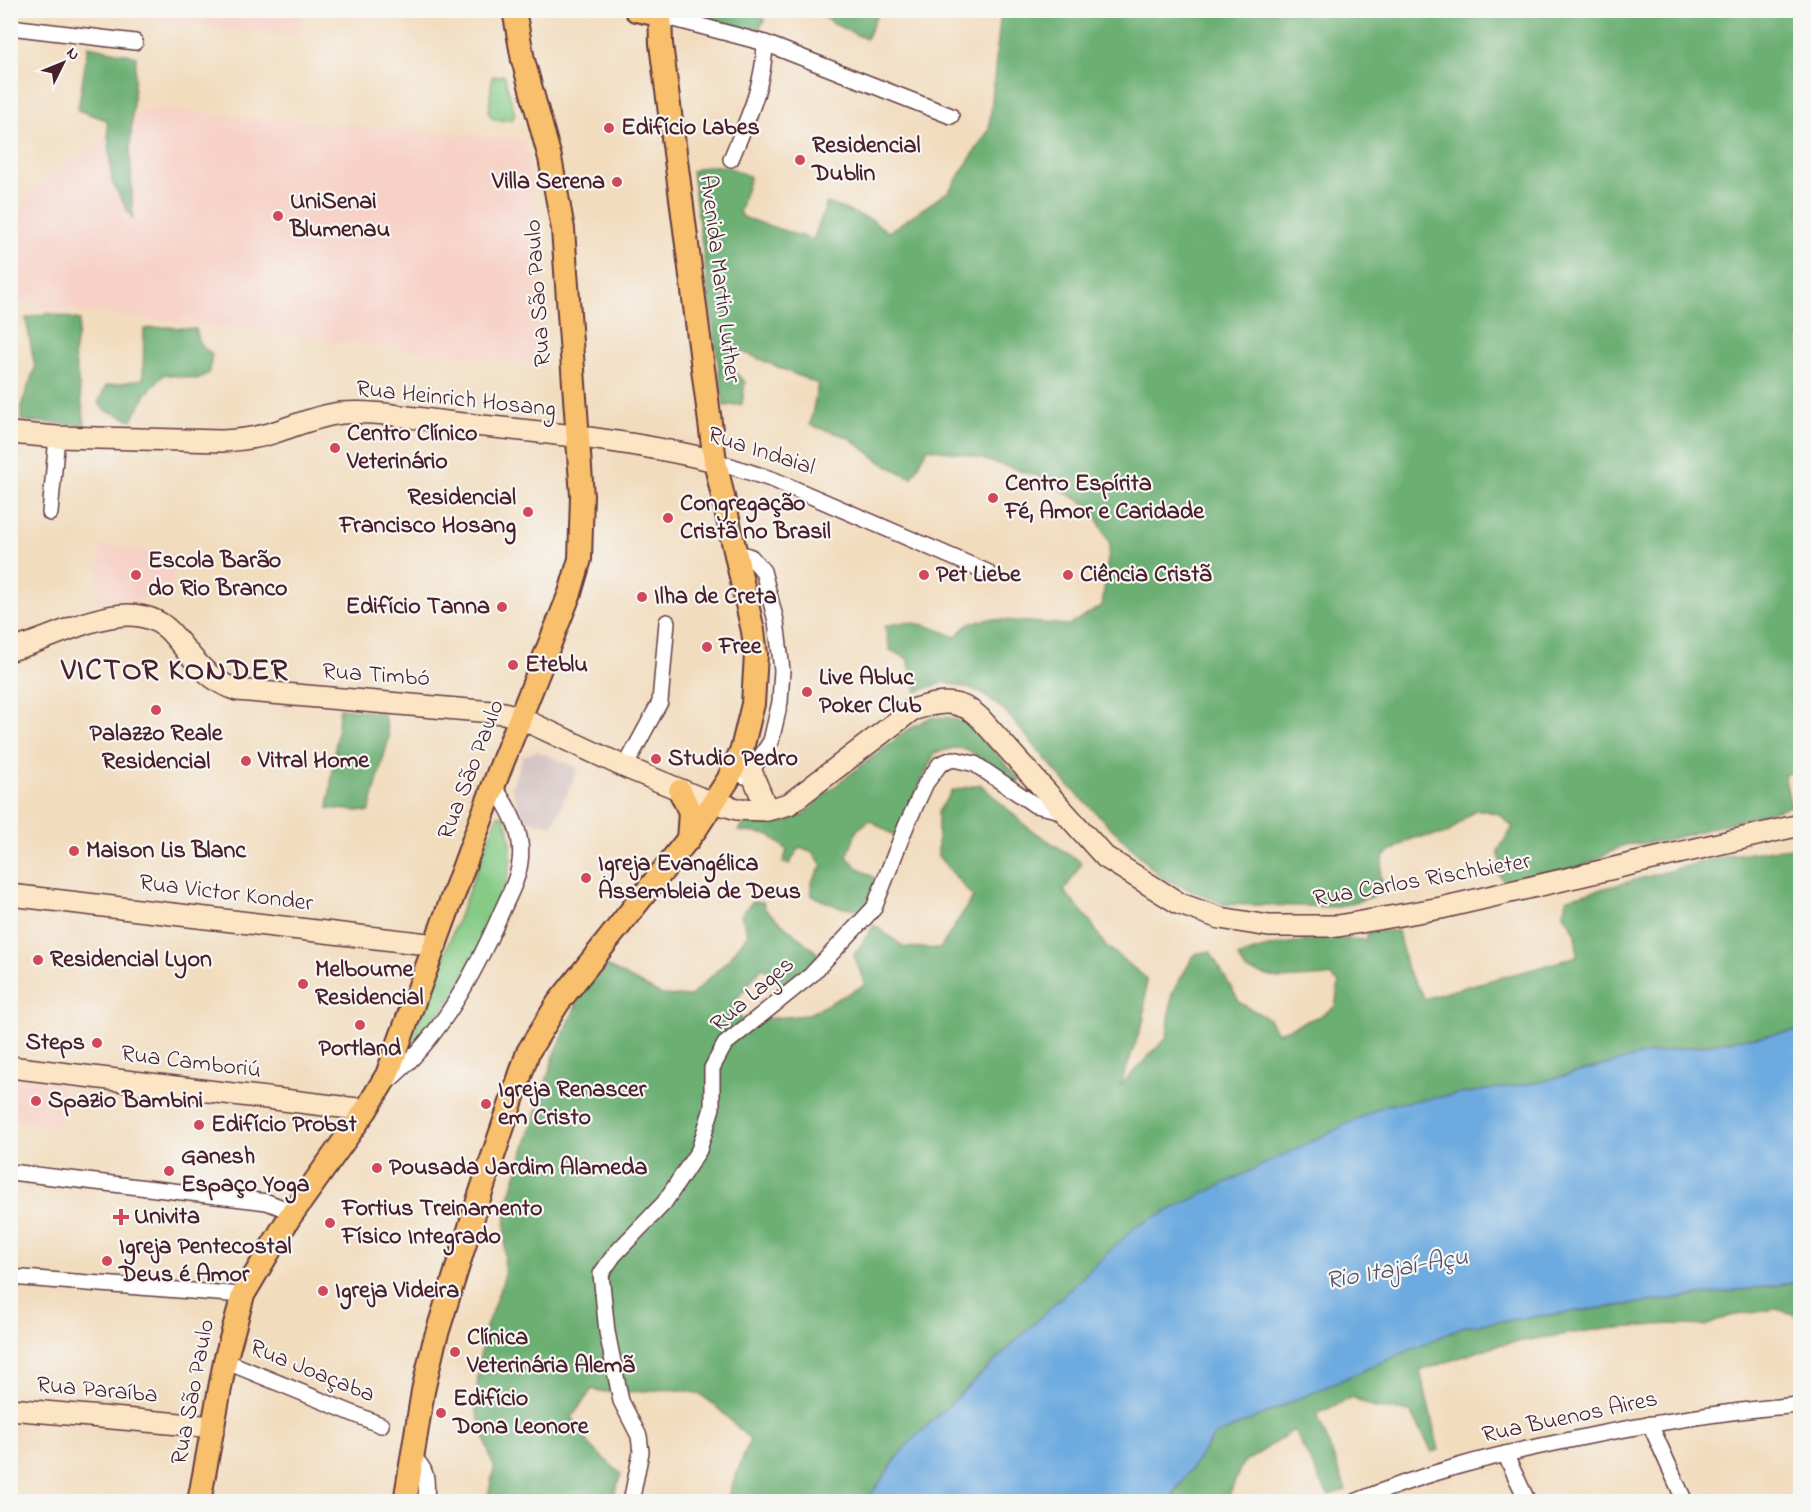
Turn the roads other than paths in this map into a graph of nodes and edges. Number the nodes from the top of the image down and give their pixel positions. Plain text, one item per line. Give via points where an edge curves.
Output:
1 (514, 10) edge
2 (636, 10) edge
3 (660, 13) edge
4 (10, 27) edge
5 (135, 42) dead end
6 (765, 43) junction
7 (951, 116) dead end
8 (731, 159) dead end
9 (10, 433) edge
10 (57, 437) junction
11 (577, 438) junction
12 (715, 461) junction
13 (50, 513) dead end
14 (736, 552) junction
15 (987, 572) dead end
16 (667, 622) dead end
17 (10, 650) edge
18 (520, 718) junction
19 (553, 734) junction
20 (510, 742) junction
21 (742, 748) junction
22 (625, 767) junction
23 (750, 773) junction
24 (728, 780) junction
25 (494, 787) junction
26 (680, 791) junction
27 (716, 802) junction
28 (767, 810) junction
29 (1066, 812) junction
30 (1800, 825) edge
31 (688, 840) junction
32 (10, 895) edge
33 (436, 945) junction
34 (10, 1067) edge
35 (381, 1087) junction
36 (366, 1110) junction
37 (10, 1172) edge
38 (293, 1212) junction
39 (10, 1277) edge
40 (243, 1295) junction
41 (225, 1361) junction
42 (1800, 1405) edge
43 (10, 1409) edge
44 (1650, 1424) junction
45 (381, 1425) dead end
46 (214, 1427) junction
47 (1505, 1454) junction
48 (411, 1457) junction
49 (1379, 1497) edge
50 (199, 1502) edge
51 (405, 1502) edge
52 (426, 1502) edge
53 (631, 1502) edge
54 (1355, 1502) edge
55 (1528, 1502) edge
56 (1685, 1502) edge

1 - 11 main road, Rua São Paulo via 563,229
2 - 3 main road
3 - 6 street
3 - 12 main road, Avenida Martin Luther
4 - 5 street
6 - 7 street
6 - 8 street via 759,91
9 - 10 street, Rua Heinrich Hosang
10 - 11 street, Rua Heinrich Hosang via 246,440 313,418 342,413
10 - 13 street
11 - 12 street, Rua Indaial
11 - 18 main road, Rua São Paulo via 582,496 580,559
12 - 14 main road, Avenida Martin Luther
12 - 15 street, Rua Indaial via 774,480
14 - 21 main road, Avenida Martin Luther via 756,654 753,704
14 - 23 street via 751,557 764,571 782,670 771,741
16 - 22 street via 660,702
17 - 18 street, Rua Timbó via 111,615 147,616 168,628 215,680 237,690 477,709
18 - 19 street, Rua Carlos Rischbieter
18 - 20 main road, Rua São Paulo
19 - 20 street
19 - 22 street, Rua Carlos Rischbieter
20 - 25 main road, Rua São Paulo
21 - 23 street
21 - 24 main road, Avenida Martin Luther
22 - 26 street, Rua Carlos Rischbieter
23 - 24 street
23 - 28 street
24 - 27 main road, Avenida Martin Luther
25 - 33 main road, Rua São Paulo
25 - 35 street via 511,812 517,830 520,862 516,877 488,944 459,997 411,1059
26 - 27 street, Rua Carlos Rischbieter
26 - 31 main road via 690,812
27 - 28 street, Rua Carlos Rischbieter via 737,809
27 - 31 main road, Avenida Martin Luther
28 - 29 street, Rua Carlos Rischbieter via 796,799 912,710 936,702 953,702 970,708
29 - 30 street, Rua Carlos Rischbieter via 1105,856 1180,904 1241,922 1300,927 1338,926 1441,908
29 - 53 street, Rua Lages via 1035,805 975,764 954,759 940,764 926,783 906,826 874,908 811,975 725,1044 712,1068 712,1108 699,1150 664,1203 601,1274 621,1401 639,1436 641,1452
31 - 48 main road, Avenida Martin Luther via 558,1003 528,1052 434,1343
32 - 33 street, Rua Victor Konder
33 - 35 main road, Rua São Paulo
34 - 36 street, Rua Camboriú
35 - 36 main road, Rua São Paulo
36 - 38 main road, Rua São Paulo
37 - 38 street via 267,1202
38 - 40 main road, Rua São Paulo
39 - 40 street
40 - 41 main road, Rua São Paulo
41 - 45 street, Rua Joaçaba
41 - 46 main road, Rua São Paulo
42 - 44 street, Rua Buenos Aires
43 - 46 street, Rua Paraíba
44 - 47 street, Rua Buenos Aires
44 - 56 street
46 - 50 main road, Rua São Paulo
47 - 49 street, Rua Buenos Aires via 1445,1468
47 - 55 street
48 - 51 main road, Avenida Martin Luther
48 - 52 street via 427,1476
49 - 54 street, Rua Buenos Aires

